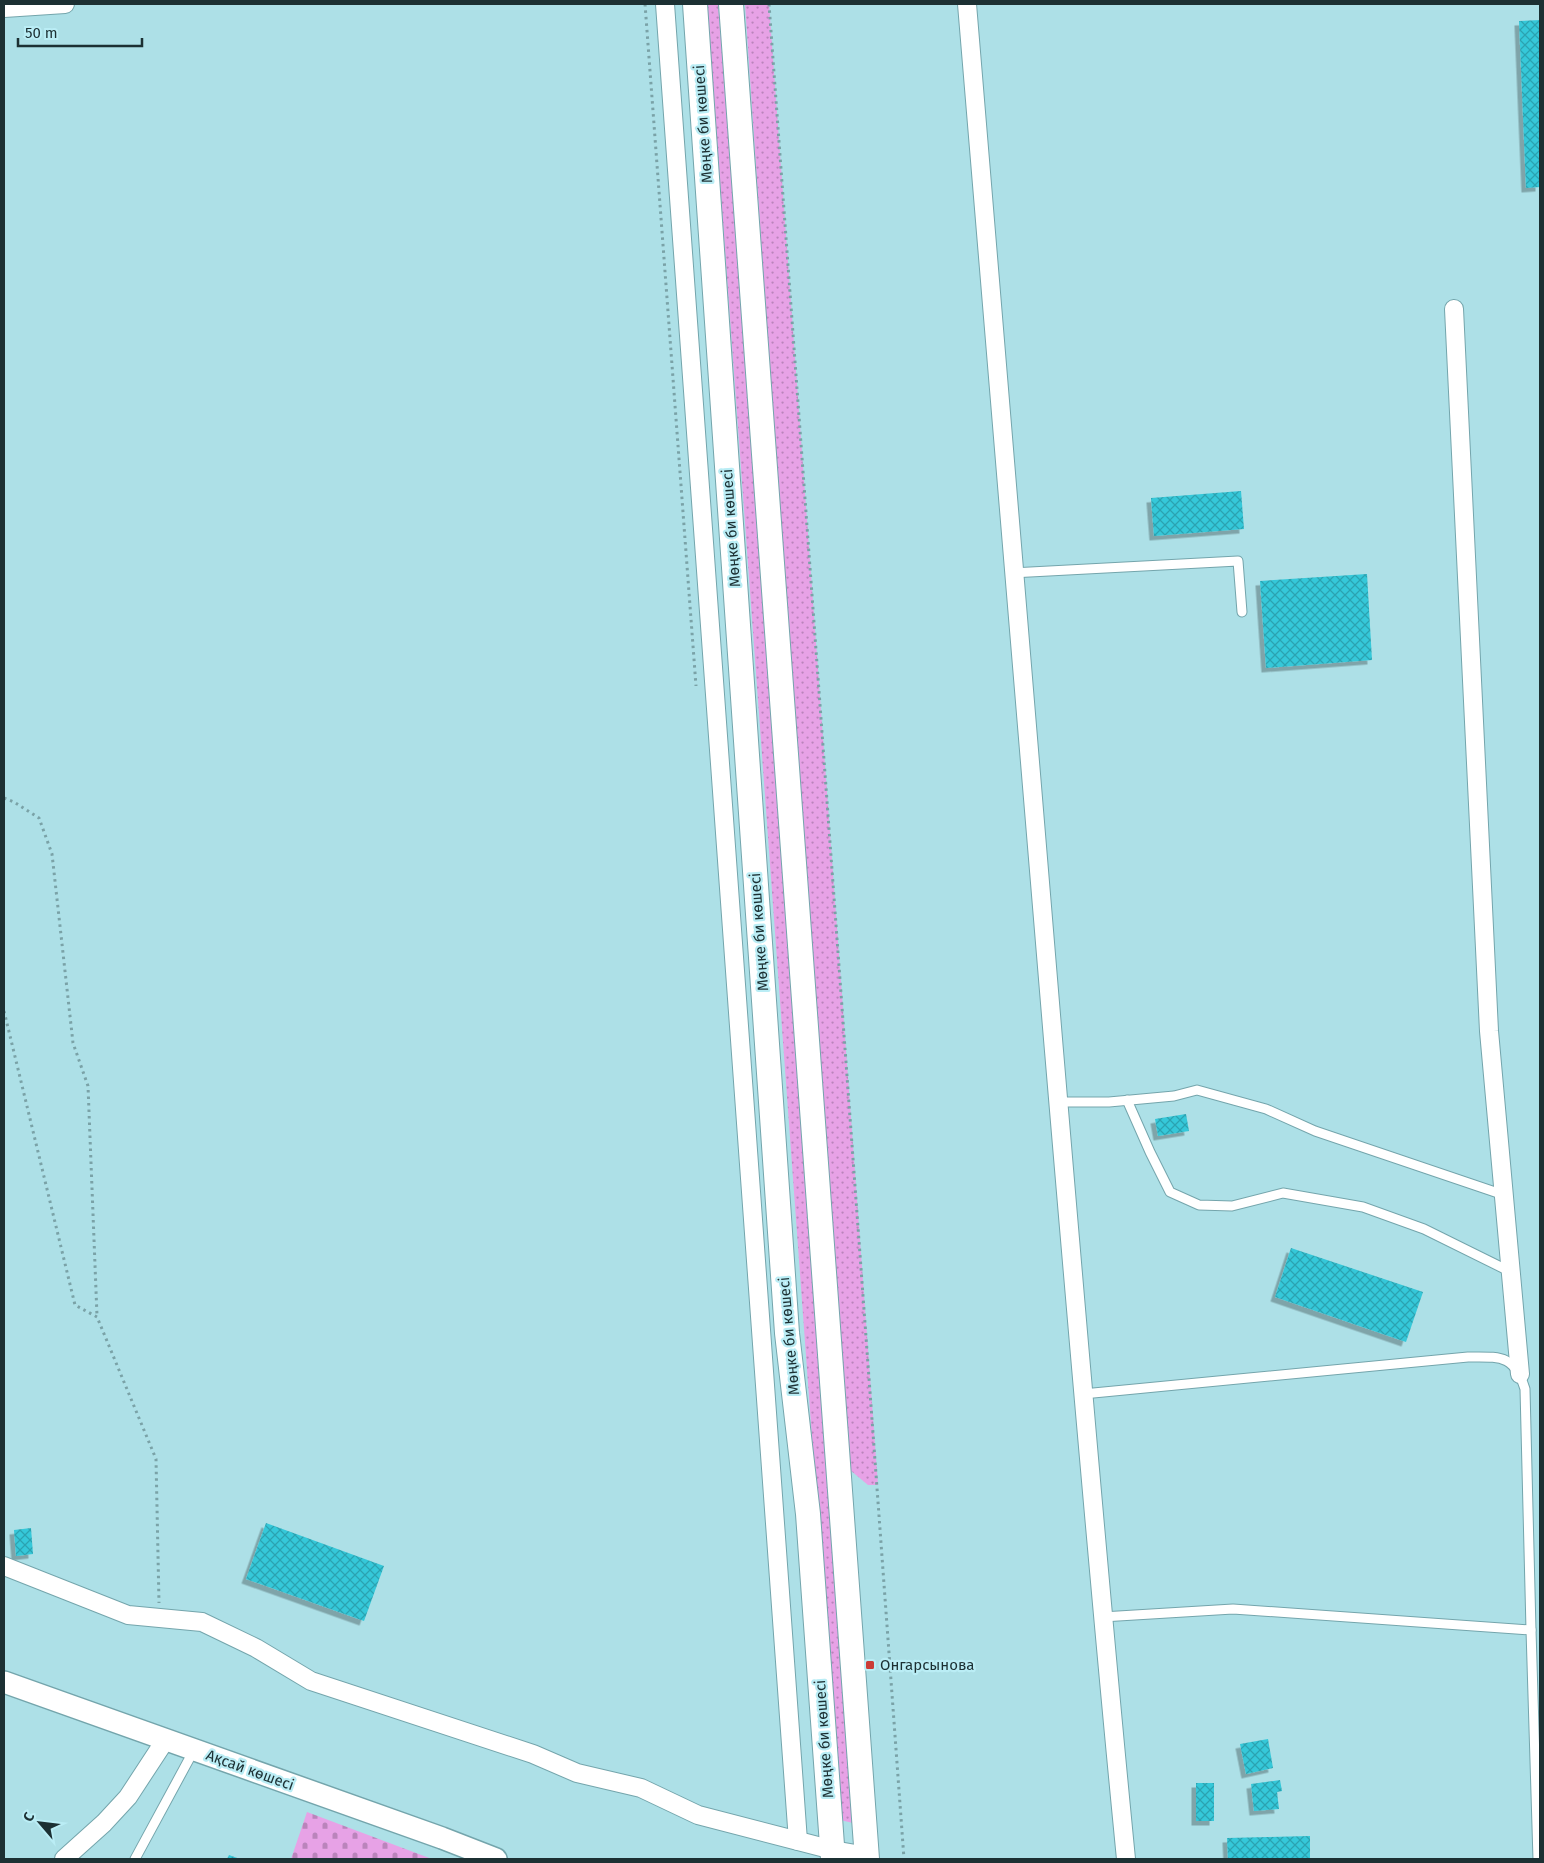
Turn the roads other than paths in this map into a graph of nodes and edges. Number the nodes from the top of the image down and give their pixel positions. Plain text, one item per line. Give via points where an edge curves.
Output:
1 (65, 4) edge
2 (665, 4) edge
3 (695, 4) edge
4 (732, 4) edge
5 (967, 4) edge
6 (4, 8) edge
7 (1454, 309) dead end
8 (1013, 573) junction
9 (1242, 612) dead end
10 (1127, 1100) junction
11 (1058, 1102) junction
12 (1504, 1195) junction
13 (1511, 1272) junction
14 (1520, 1374) junction
15 (1083, 1394) junction
16 (4, 1566) edge
17 (1102, 1617) junction
18 (1531, 1630) junction
19 (4, 1682) edge
20 (166, 1740) junction
21 (195, 1750) junction
22 (798, 1841) junction
23 (833, 1854) edge
24 (867, 1858) edge
25 (64, 1859) edge
26 (135, 1859) edge
27 (496, 1859) edge
28 (1126, 1859) edge
29 (1538, 1859) edge

1 - 6 street
2 - 22 street
3 - 23 main road, Мөңке би көшесі via 787,1333 808,1514
4 - 24 main road
5 - 8 street
7 - 12 street via 1489,1031
8 - 9 lane via 1238,561
8 - 11 street
10 - 11 lane
10 - 12 lane via 1174,1096 1196,1090 1266,1109 1314,1131
10 - 13 lane via 1170,1192 1199,1205 1232,1206 1283,1193 1363,1207 1424,1229
11 - 15 street
12 - 13 street
13 - 14 street
14 - 15 lane via 1499,1357 1468,1357
14 - 18 lane via 1524,1389
15 - 17 street
16 - 22 street via 128,1615 202,1622 311,1680 533,1754 577,1773 641,1788 698,1815
17 - 18 lane via 1233,1609
17 - 28 street
18 - 29 lane
19 - 20 street, Ақсай көшесі
20 - 21 street, Ақсай көшесі
20 - 25 street via 128,1797
21 - 26 lane
21 - 27 street, Ақсай көшесі
22 - 23 street
23 - 24 street

